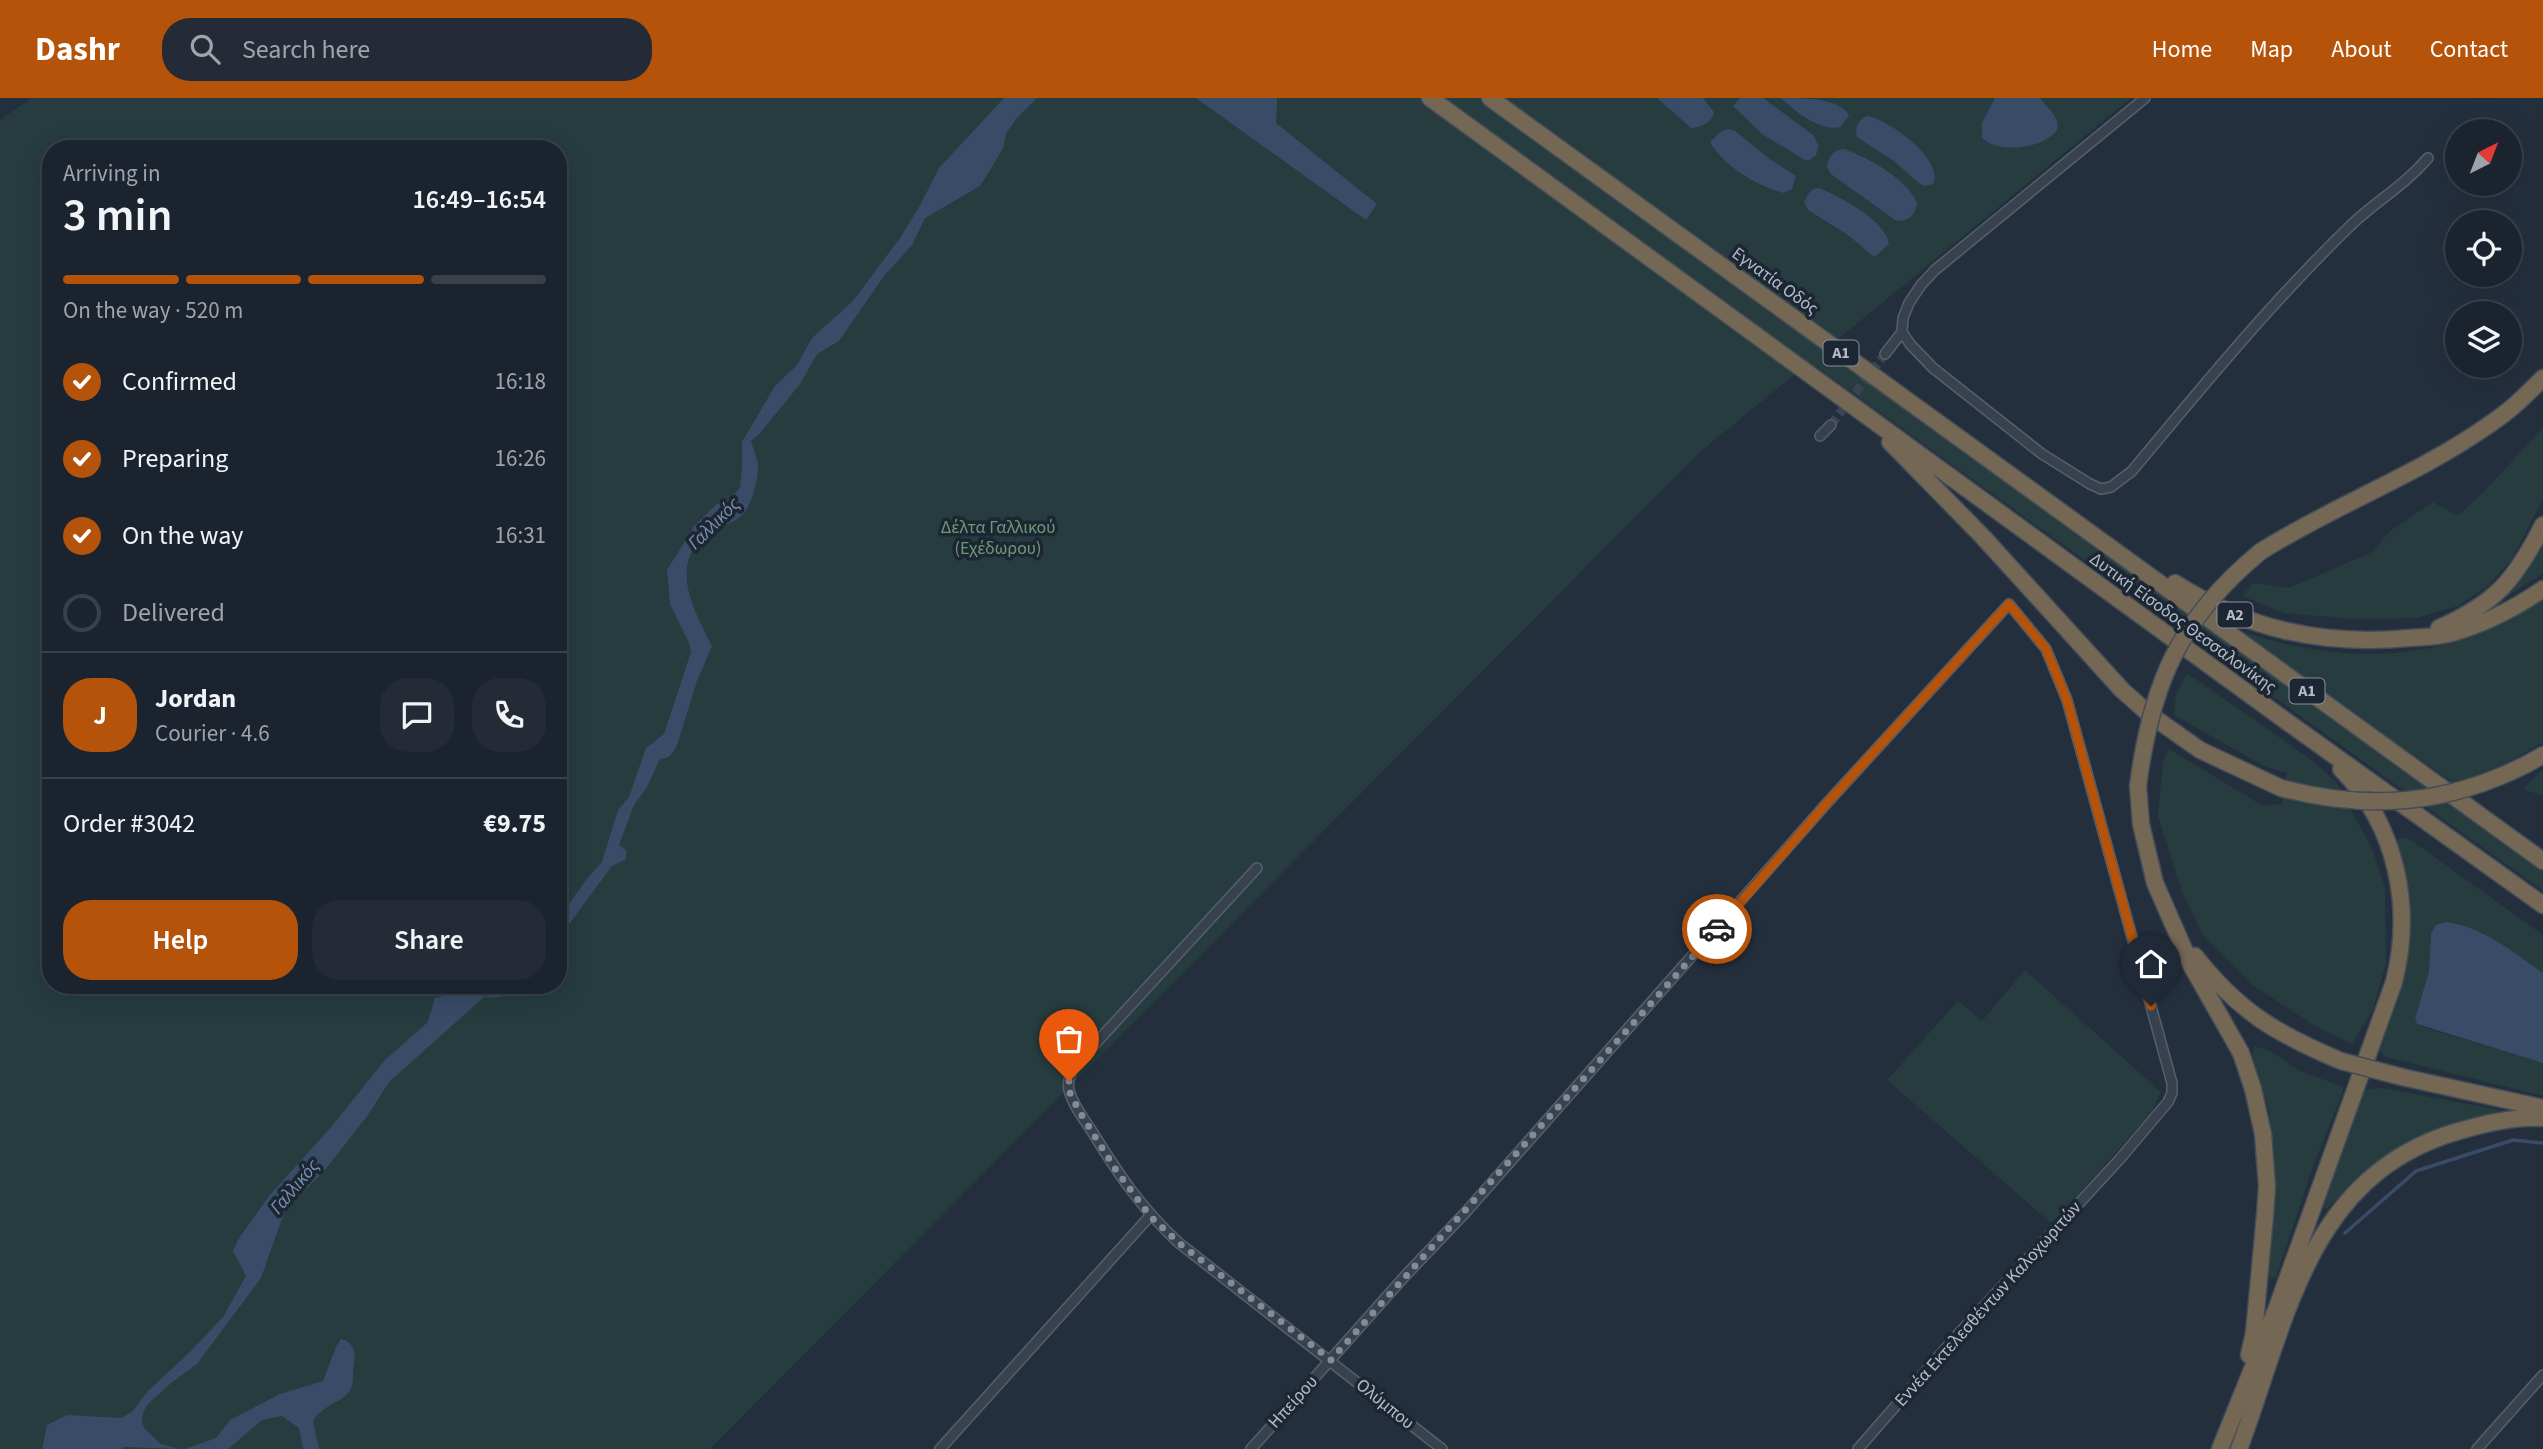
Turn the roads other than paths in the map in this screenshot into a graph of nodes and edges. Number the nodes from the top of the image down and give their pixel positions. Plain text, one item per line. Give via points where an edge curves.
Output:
1 (1430, 98) edge
2 (1490, 98) edge
3 (2145, 98) edge
4 (2428, 158) dead end
5 (1902, 332) junction
6 (1885, 354) tunnel mouth
7 (2543, 378) edge
8 (1870, 419) junction
9 (1831, 425) tunnel mouth
10 (1820, 436) dead end
11 (2071, 520) junction
12 (2543, 525) edge
13 (2543, 589) edge
14 (2009, 604) joint
15 (2421, 637) junction
16 (2286, 722) junction
17 (2543, 755) edge
18 (2543, 861) edge
19 (1257, 868) dead end
20 (2543, 905) edge
21 (2181, 938) junction
22 (2543, 1108) edge
23 (2543, 1118) edge
24 (1150, 1216) junction
25 (1331, 1360) junction
26 (2543, 1375) edge
27 (2233, 1415) junction
28 (940, 1449) edge
29 (1251, 1449) edge
30 (1442, 1449) edge
31 (1858, 1449) edge
32 (2220, 1449) edge
33 (2239, 1449) edge
34 (2477, 1449) edge

1 - 8 highway, Α1
2 - 11 highway, Εγνατία Οδός / Α1
3 - 5 street via 1936,270 1909,303
4 - 5 street via 2409,180 2330,246 2245,335 2132,471 2111,487 2090,484 2042,454 1933,368
5 - 6 street
7 - 21 highway, bridge via 2498,419 2429,462 2260,552 2194,620 2161,680 2147,725 2138,786 2151,870
8 - 16 highway, Δυτική Είσοδος Θεσσαλονίκης / Α1
8 - 17 highway, bridge via 2123,690 2200,750 2281,788 2341,800 2445,795 2480,785
9 - 10 street
11 - 15 highway, Α2 via 2123,547 2196,596 2245,619 2322,639
11 - 18 highway, Δυτική Είσοδος Θεσσαλονίκης / Α1
12 - 15 highway via 2521,566 2495,596 2468,615
13 - 15 highway, Α2 via 2481,624
14 - 25 street, Ηπείρου
14 - 31 street, Εννέα Εκτελεσθέντων Καλοχωριτών via 2046,649 2067,700 2172,1093 2119,1160
16 - 20 highway, Δυτική Είσοδος Θεσσαλονίκης / Α1
16 - 27 highway via 2353,781 2379,821 2400,890 2402,935 2394,982 2276,1310
19 - 24 street, Ολύμπου via 1072,1069 1069,1091 1079,1111
21 - 22 highway, bridge via 2216,982 2283,1036 2341,1061
21 - 27 highway via 2191,965 2241,1053 2256,1099 2266,1160 2254,1332
23 - 33 highway via 2503,1120 2443,1135 2393,1161 2347,1201 2302,1270
24 - 25 street, Ολύμπου
24 - 28 street
25 - 29 street, Ηπείρου
25 - 30 street, Ολύμπου
26 - 34 street
27 - 32 highway

